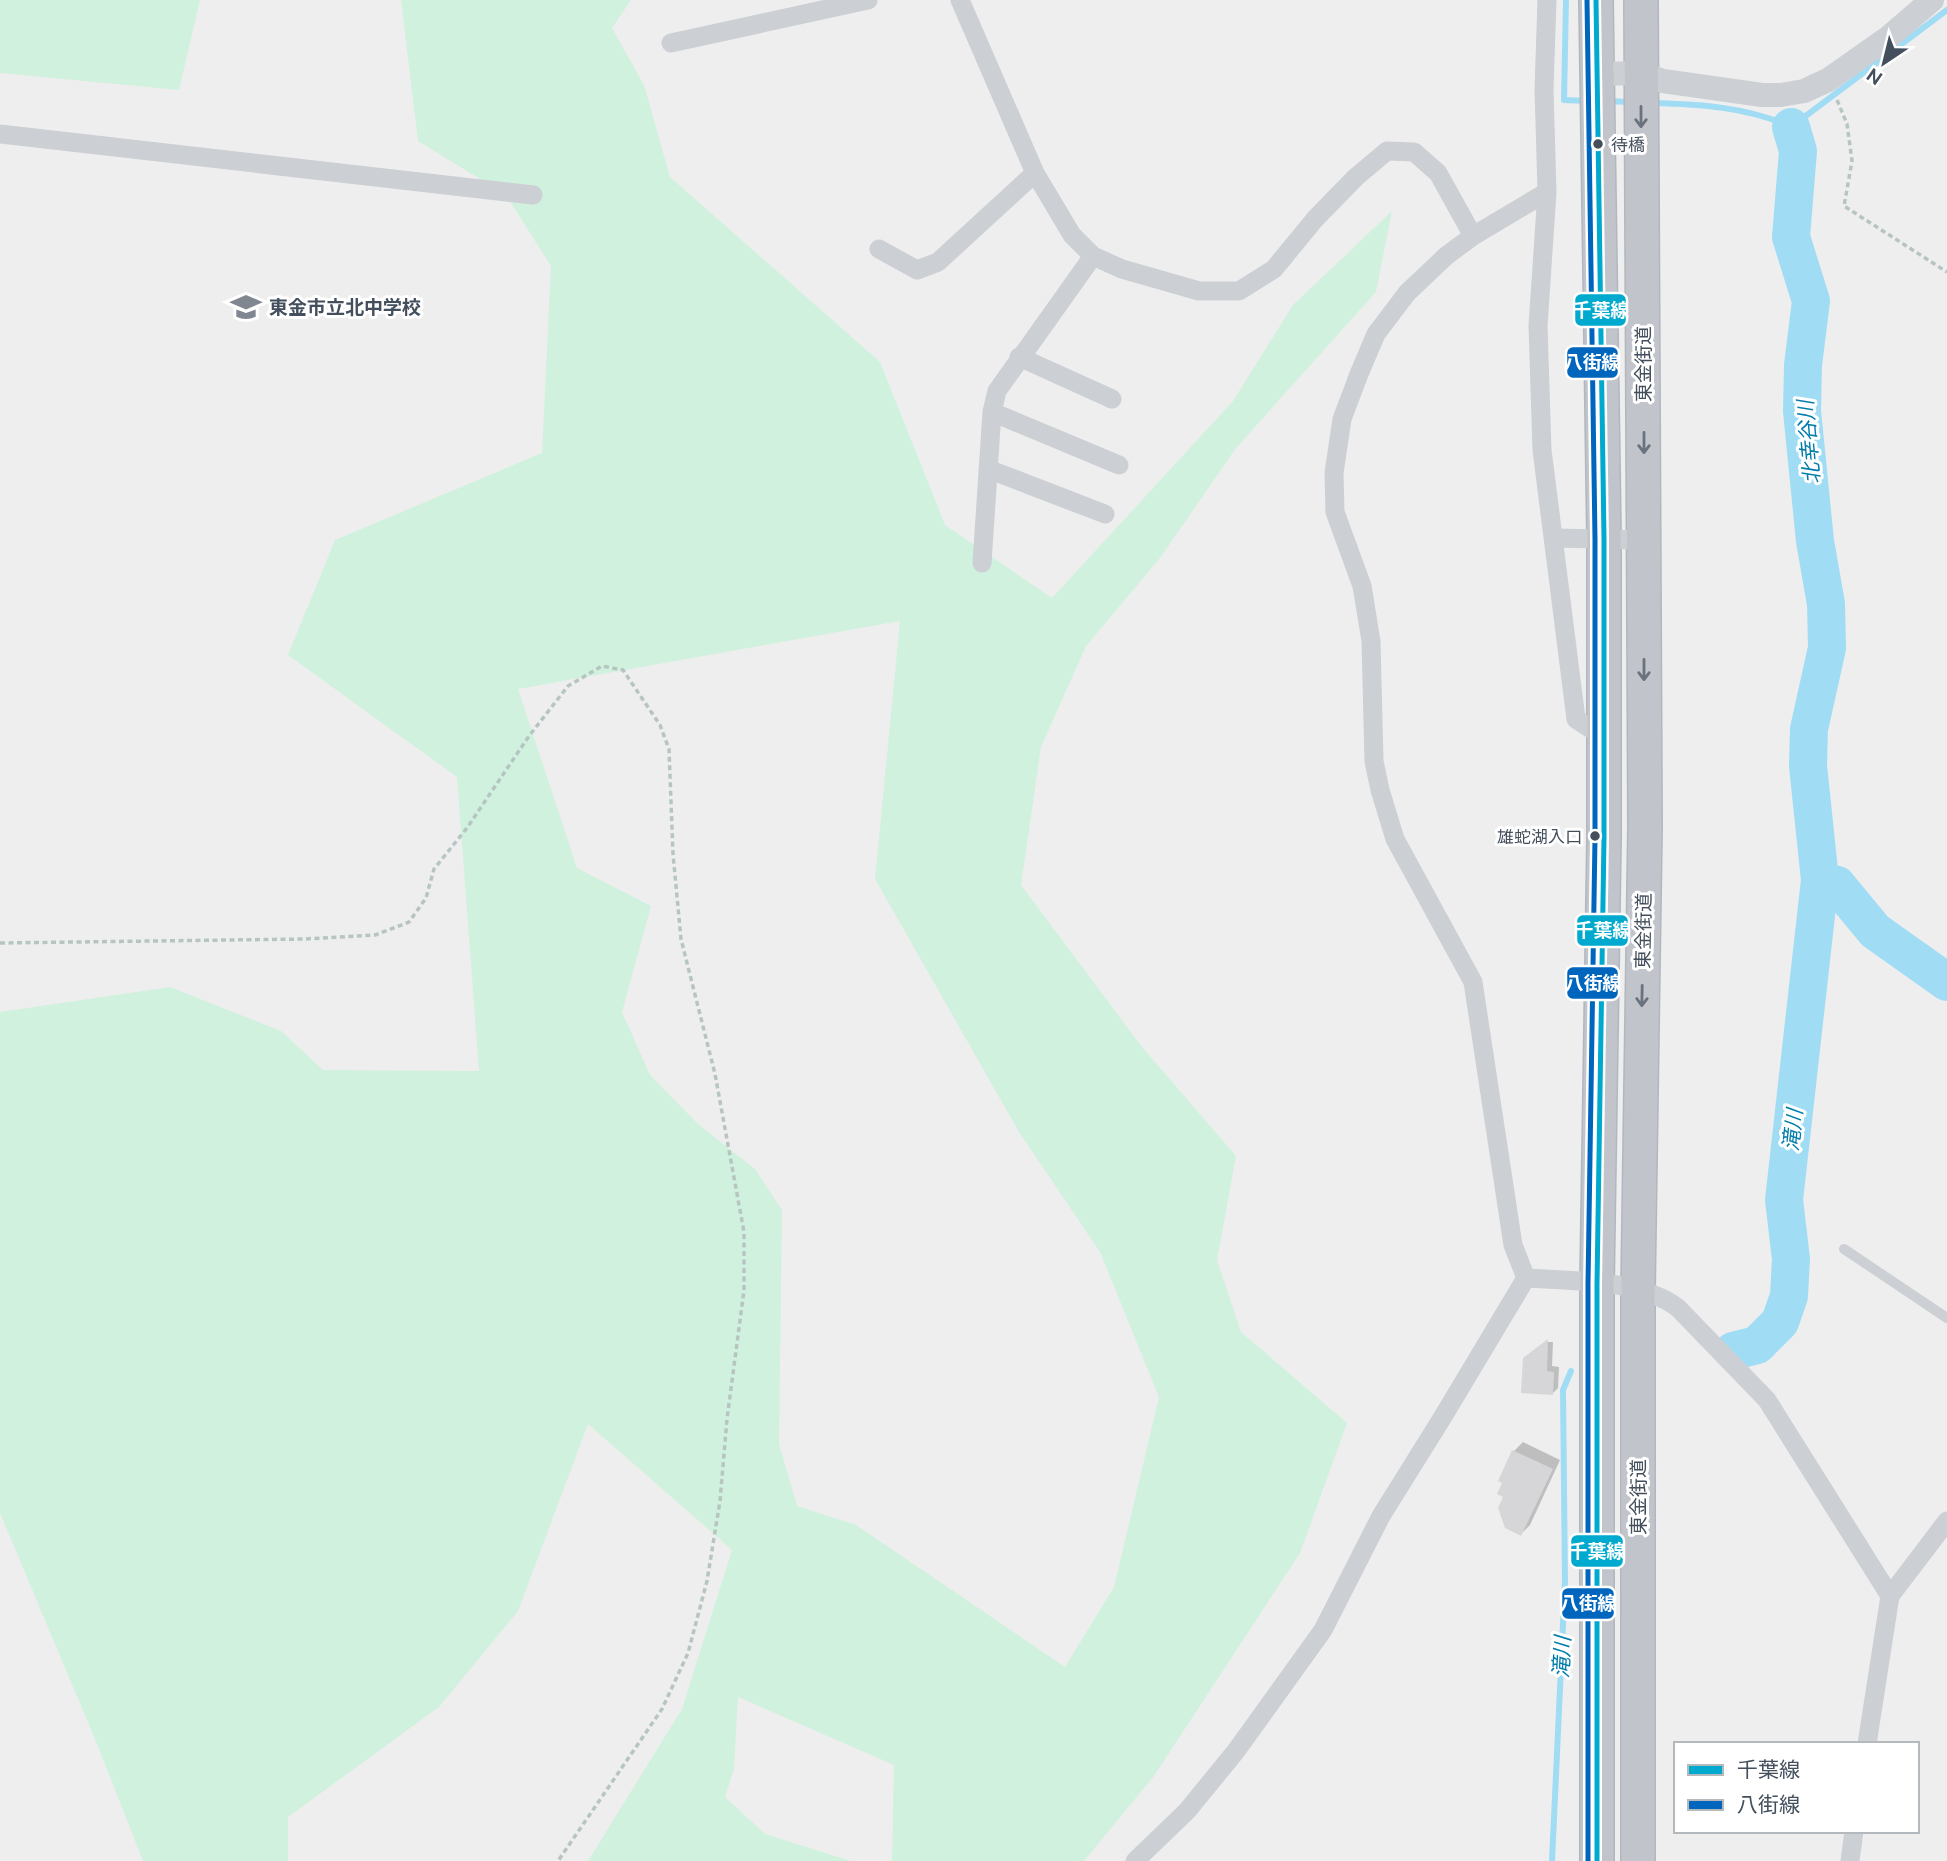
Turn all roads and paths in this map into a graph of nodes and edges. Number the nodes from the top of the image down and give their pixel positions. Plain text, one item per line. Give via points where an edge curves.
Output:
1 (868, 0) edge
2 (960, 0) edge
3 (1547, 0) edge
4 (1596, 0) edge
5 (1641, 0) edge
6 (1932, 0) edge
7 (671, 43) dead end
8 (1641, 73) junction
9 (1596, 74) junction
10 (1828, 80) junction
11 (0, 134) edge
12 (1035, 173) junction
13 (1547, 192) junction
14 (533, 195) dead end
15 (1473, 236) junction
16 (878, 249) dead end
17 (1093, 256) junction
18 (1947, 272) edge
19 (1019, 357) junction
20 (1112, 399) dead end
21 (992, 412) junction
22 (1119, 465) dead end
23 (988, 469) junction
24 (1105, 514) dead end
25 (1555, 538) junction
26 (1604, 539) junction
27 (1644, 540) junction
28 (982, 563) dead end
29 (1604, 737) junction
30 (0, 943) edge
31 (1844, 1249) dead end
32 (1526, 1278) junction
33 (1597, 1284) junction
34 (1638, 1290) junction
35 (1947, 1318) edge
36 (1947, 1521) edge
37 (1890, 1596) junction
38 (1867, 1742) edge
39 (1854, 1833) edge
40 (558, 1861) edge
41 (1135, 1861) edge
42 (1597, 1861) edge
43 (1638, 1861) edge
44 (1850, 1861) edge

1 - 7 street
2 - 12 street
3 - 13 street
4 - 9 highway, 東金街道
5 - 8 highway, 東金街道
6 - 10 street
8 - 9 street
8 - 10 street via 1663,81 1762,95 1804,91
8 -> 27 highway, 東金街道
9 - 26 highway, 東金街道
10 - 18 path via 1847,124 1852,161 1843,206
11 - 14 street
12 - 16 street via 937,262 917,270
12 - 17 street via 1072,235
13 - 15 street
13 - 25 street via 1538,326 1542,450
15 - 17 street via 1438,173 1414,152 1387,151 1315,219 1273,269 1239,291 1199,291
15 - 32 street via 1407,293 1376,334 1342,419 1334,473 1335,512 1363,586 1371,641 1374,761 1380,790 1395,838 1473,982 1513,1245
17 - 19 street
19 - 20 street
19 - 21 street via 997,391
21 - 22 street
21 - 23 street
23 - 24 street
23 - 28 street
25 - 26 street
25 - 29 street via 1576,719
26 - 27 street
26 - 29 highway, 東金街道
27 -> 34 highway, 東金街道
29 - 33 highway, 東金街道
30 - 40 path via 375,935 409,922 426,898 434,869 568,685 602,666 623,670 660,725 669,749 681,939 715,1074 744,1232 744,1290 720,1501 707,1581 688,1653 662,1709
31 - 35 lane
32 - 33 street
32 - 41 street via 1381,1516 1323,1630 1236,1751 1187,1811
33 - 34 street
33 - 42 highway, 東金街道
34 - 37 street via 1665,1298 1678,1308 1767,1400
34 - 43 highway, 東金街道
36 - 37 street
37 - 38 street
39 - 44 street

